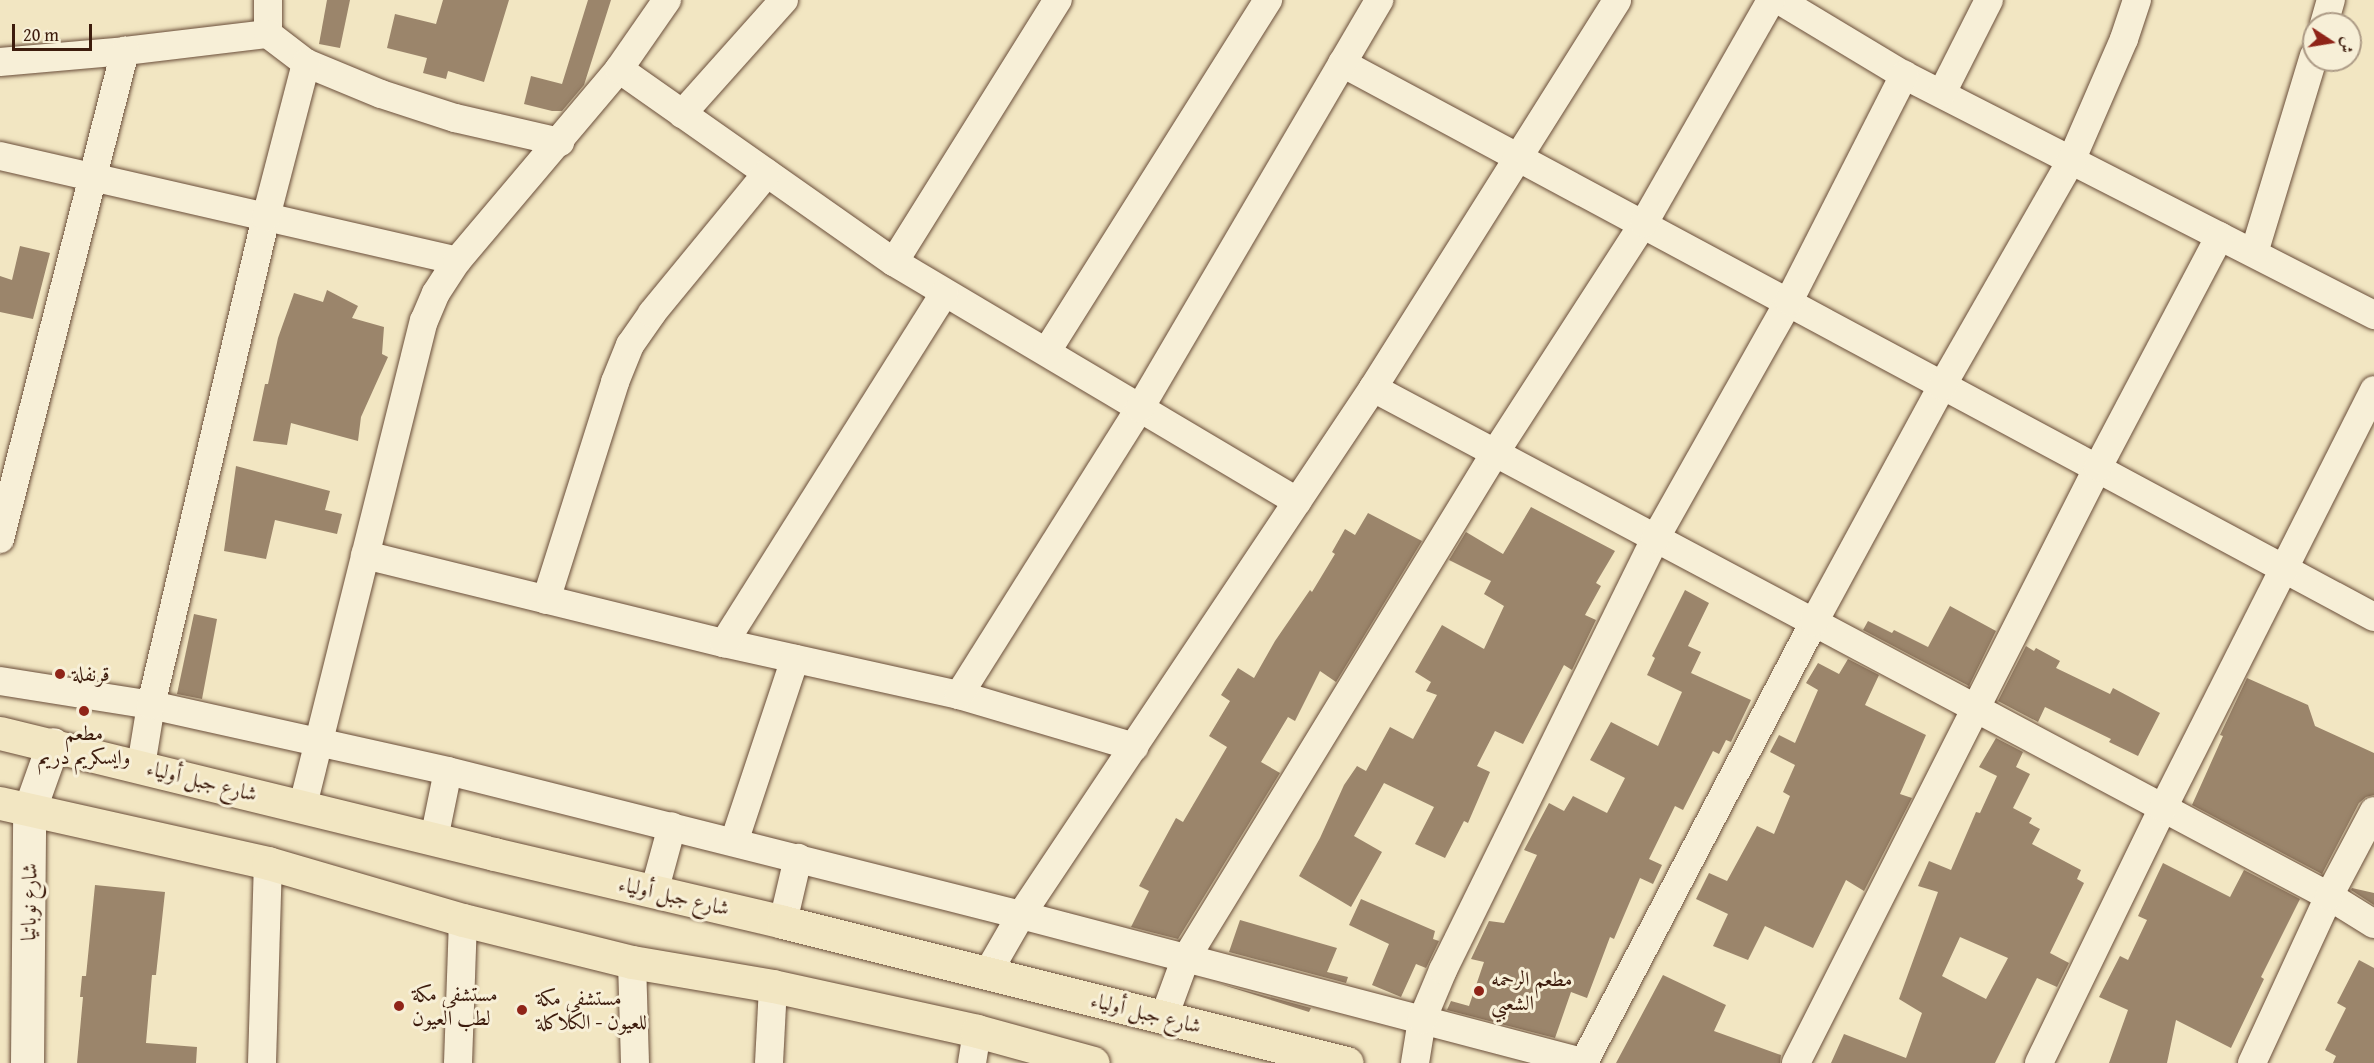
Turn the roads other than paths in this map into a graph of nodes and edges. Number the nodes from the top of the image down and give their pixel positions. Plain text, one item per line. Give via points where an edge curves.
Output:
1 (268, 0) edge
2 (667, 0) edge
3 (784, 0) edge
4 (1058, 0) edge
5 (1268, 0) edge
6 (1379, 0) edge
7 (1617, 0) edge
8 (1771, 0) edge
9 (1779, 0) edge
10 (1989, 0) edge
11 (2137, 0) edge
12 (268, 34) junction
13 (125, 51) junction
14 (0, 62) edge
15 (306, 63) junction
16 (1342, 63) junction
17 (619, 69) junction
18 (2309, 72) edge
19 (1905, 75) junction
20 (1942, 93) junction
21 (682, 114) junction
22 (560, 142) junction
23 (0, 156) edge
24 (1520, 158) junction
25 (2071, 161) junction
26 (767, 173) junction
27 (94, 177) junction
28 (266, 217) junction
29 (1644, 223) junction
30 (2220, 236) junction
31 (2254, 254) junction
32 (457, 261) junction
33 (894, 262) junction
34 (944, 293) junction
35 (1790, 301) junction
36 (2374, 315) edge
37 (1047, 351) junction
38 (1942, 386) junction
39 (1373, 388) junction
40 (2374, 390) edge
41 (1140, 408) junction
42 (1495, 453) junction
43 (2098, 467) junction
44 (1298, 501) junction
45 (0, 539) edge
46 (1655, 539) junction
47 (365, 555) junction
48 (2284, 569) junction
49 (546, 600) junction
50 (2374, 617) edge
51 (1814, 622) junction
52 (724, 643) junction
53 (795, 659) junction
54 (0, 681) edge
55 (959, 695) junction
56 (151, 705) junction
57 (1977, 710) junction
58 (0, 733) edge
59 (319, 741) junction
60 (53, 744) junction
61 (1134, 747) junction
62 (141, 766) junction
63 (448, 771) junction
64 (303, 805) junction
65 (15, 807) edge
66 (2163, 808) junction
67 (2374, 811) edge
68 (672, 826) junction
69 (434, 839) junction
70 (734, 842) junction
71 (798, 858) junction
72 (268, 863) junction
73 (654, 892) junction
74 (2329, 896) junction
75 (1021, 915) junction
76 (463, 920) junction
77 (783, 921) junction
78 (2374, 924) edge
79 (1185, 960) junction
80 (632, 962) junction
81 (987, 974) junction
82 (773, 986) junction
83 (1164, 1017) junction
84 (1422, 1020) junction
85 (977, 1031) junction
86 (27, 1063) edge
87 (262, 1063) edge
88 (458, 1063) edge
89 (635, 1063) edge
90 (769, 1063) edge
91 (972, 1063) edge
92 (1093, 1063) edge
93 (1347, 1063) edge
94 (1415, 1063) edge
95 (1585, 1063) edge
96 (1796, 1063) edge
97 (2039, 1063) edge
98 (2252, 1063) edge

1 - 12 street
2 - 17 street
3 - 21 street
4 - 33 street
5 - 37 street
6 - 16 street
7 - 24 street
8 - 29 street
9 - 19 street
10 - 20 street
11 - 25 street
12 - 13 street
12 - 15 street
13 - 14 street
13 - 27 street
15 - 22 street via 454,118
15 - 28 street
16 - 24 street
16 - 41 street
17 - 21 street
17 - 22 street
18 - 31 street
19 - 20 street
19 - 35 street
20 - 25 street
21 - 26 street
22 - 32 street
23 - 27 street
24 - 29 street
24 - 39 street
25 - 30 street
25 - 38 street
26 - 33 street
26 - 49 street via 630,345
27 - 28 street
27 - 45 street
28 - 32 street
28 - 56 street
29 - 35 street
29 - 42 street
30 - 31 street
30 - 43 street
31 - 36 street
32 - 47 street via 424,321
33 - 34 street
34 - 37 street
34 - 52 street
35 - 38 street
35 - 46 street
37 - 41 street
38 - 43 street
38 - 51 street
39 - 42 street
39 - 44 street
40 - 48 street
41 - 44 street
41 - 55 street
42 - 46 street
42 - 79 street
43 - 48 street
43 - 57 street
44 - 61 street
46 - 51 street
46 - 84 street
47 - 49 street
47 - 59 street
48 - 50 street
48 - 66 street
49 - 52 street
51 - 57 street
51 - 95 street
52 - 53 street
53 - 55 street
53 - 70 street
54 - 56 street
55 - 61 street
56 - 59 street
56 - 62 street
57 - 66 street
57 - 96 street
58 - 60 main road, شارع جبل أولياء
59 - 63 street
59 - 64 street
60 - 62 main road, شارع جبل أولياء
60 - 65 street, شارع نوباتيا
61 - 75 street
62 - 64 main road, شارع جبل أولياء
63 - 68 street
63 - 69 street
64 - 69 main road, شارع جبل أولياء
65 - 72 main road
65 - 86 street, شارع نوباتيا
66 - 74 street
66 - 97 street
67 - 74 street
68 - 70 street
68 - 73 street
69 - 73 main road, شارع جبل أولياء
70 - 71 street
71 - 75 street
71 - 77 street
72 - 76 main road
72 - 87 street
73 - 77 main road, شارع جبل أولياء
74 - 78 street
74 - 98 street
75 - 79 street
75 - 81 street
76 - 80 main road
76 - 88 street
77 - 81 main road, شارع جبل أولياء
79 - 83 street
79 - 84 street
80 - 82 main road
80 - 89 street
81 - 83 main road, شارع جبل أولياء
82 - 85 main road
82 - 90 street
83 - 93 main road, شارع جبل أولياء
84 - 94 street
84 - 95 street
85 - 91 street
85 - 92 main road

